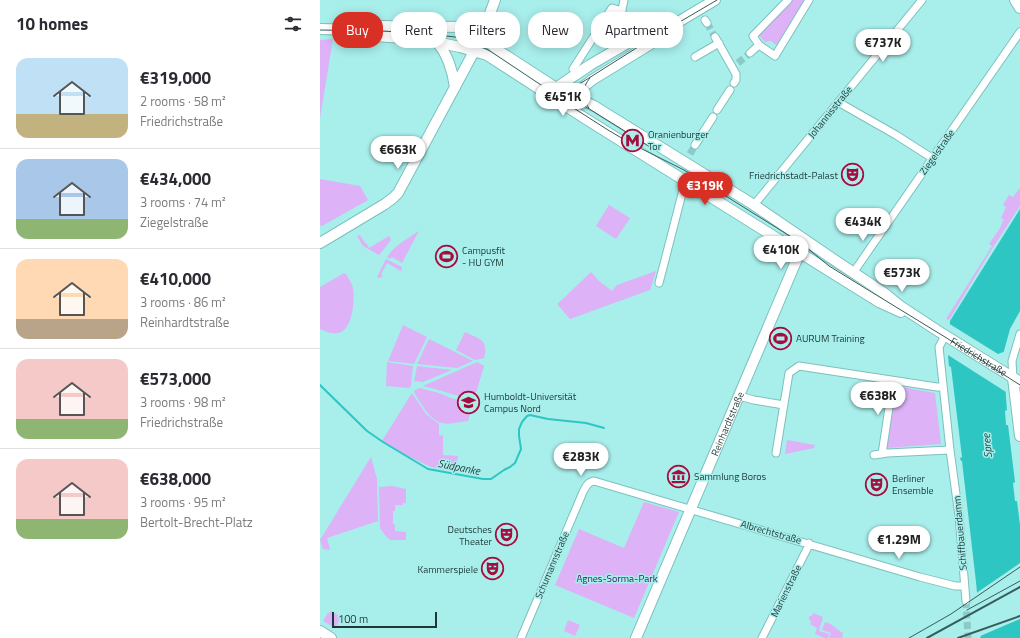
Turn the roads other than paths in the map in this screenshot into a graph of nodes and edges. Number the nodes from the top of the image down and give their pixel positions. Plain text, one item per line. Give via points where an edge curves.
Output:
1 (495, 0) edge
2 (624, 0) edge
3 (715, 0) edge
4 (788, 0) edge
5 (810, 0) edge
6 (922, 0) edge
7 (1015, 0) edge
8 (1020, 8) edge
9 (622, 11) joint
10 (491, 12) edge
11 (683, 19) edge
12 (383, 26) edge
13 (455, 27) edge
14 (320, 29) edge
15 (332, 29) edge
16 (1020, 32) edge
17 (447, 45) edge
18 (759, 45) junction
19 (441, 48) edge
20 (476, 48) edge
21 (495, 48) edge
22 (619, 48) edge
23 (644, 48) edge
24 (474, 51) junction
25 (750, 52) tunnel mouth
26 (695, 57) dead end
27 (573, 69) dead end
28 (455, 87) junction
29 (556, 95) junction
30 (572, 95) junction
31 (838, 102) junction
32 (695, 145) tunnel mouth
33 (932, 158) junction
34 (687, 182) junction
35 (754, 204) junction
36 (807, 242) junction
37 (320, 243) edge
38 (801, 253) junction
39 (853, 273) junction
40 (659, 283) dead end
41 (943, 334) junction
42 (1020, 334) edge
43 (1014, 379) edge
44 (890, 380) junction
45 (943, 387) junction
46 (739, 396) junction
47 (784, 405) junction
48 (1020, 436) edge
49 (950, 450) junction
50 (776, 453) dead end
51 (882, 454) junction
52 (874, 455) dead end
53 (583, 492) joint
54 (691, 509) junction
55 (808, 543) junction
56 (964, 586) junction
57 (966, 601) tunnel mouth
58 (320, 631) edge
59 (331, 638) edge
60 (521, 638) edge
61 (636, 638) edge
62 (762, 638) edge

1 - 10 main road
2 - 9 street
3 - 11 main road
4 - 18 street via 753,36
5 - 18 street via 776,56
6 - 31 street, Johannisstraße
7 - 8 main road
9 - 27 street via 612,8
12 - 13 main road
14 - 15 main road
16 - 33 street, Ziegelstraße
17 - 24 main road, Friedrichstraße
18 - 25 street
19 - 28 main road via 452,71
20 - 24 main road
21 - 29 main road, Friedrichstraße
22 - 29 main road via 590,66
23 - 30 main road
24 - 28 main road
24 - 29 main road, Friedrichstraße via 487,55
26 - 32 street via 717,40 735,65 736,74 736,80
28 - 37 main road via 398,193 385,204
29 - 30 main road, Friedrichstraße
29 - 34 main road, Friedrichstraße
30 - 35 main road, Friedrichstraße
31 - 33 street
31 - 35 street, Johannisstraße
33 - 39 street, Ziegelstraße
34 - 38 main road, Friedrichstraße
34 - 40 street
35 - 36 main road, Friedrichstraße
36 - 38 main road
36 - 39 main road, Friedrichstraße
38 - 41 main road, Friedrichstraße via 879,302
38 - 46 main road, Reinhardtstraße
39 - 41 main road, Friedrichstraße
41 - 43 main road, Friedrichstraße
41 - 45 street, Schiffbauerdamm via 939,348
42 - 43 street via 1012,361
43 - 48 main road
44 - 45 street
44 - 47 street via 799,366 790,373
44 - 51 street
45 - 49 street, Schiffbauerdamm
46 - 47 street
46 - 54 main road, Reinhardtstraße
47 - 50 street
49 - 51 street
49 - 56 street, Schiffbauerdamm via 959,516
51 - 52 street
53 - 54 street, Albrechtstraße via 591,481 594,481
53 - 60 street, Schumannstraße
54 - 55 street, Albrechtstraße
54 - 61 main road, Reinhardtstraße
55 - 56 street, Albrechtstraße via 945,584
55 - 62 street, Marienstraße
56 - 57 street, Schiffbauerdamm
58 - 59 main road

